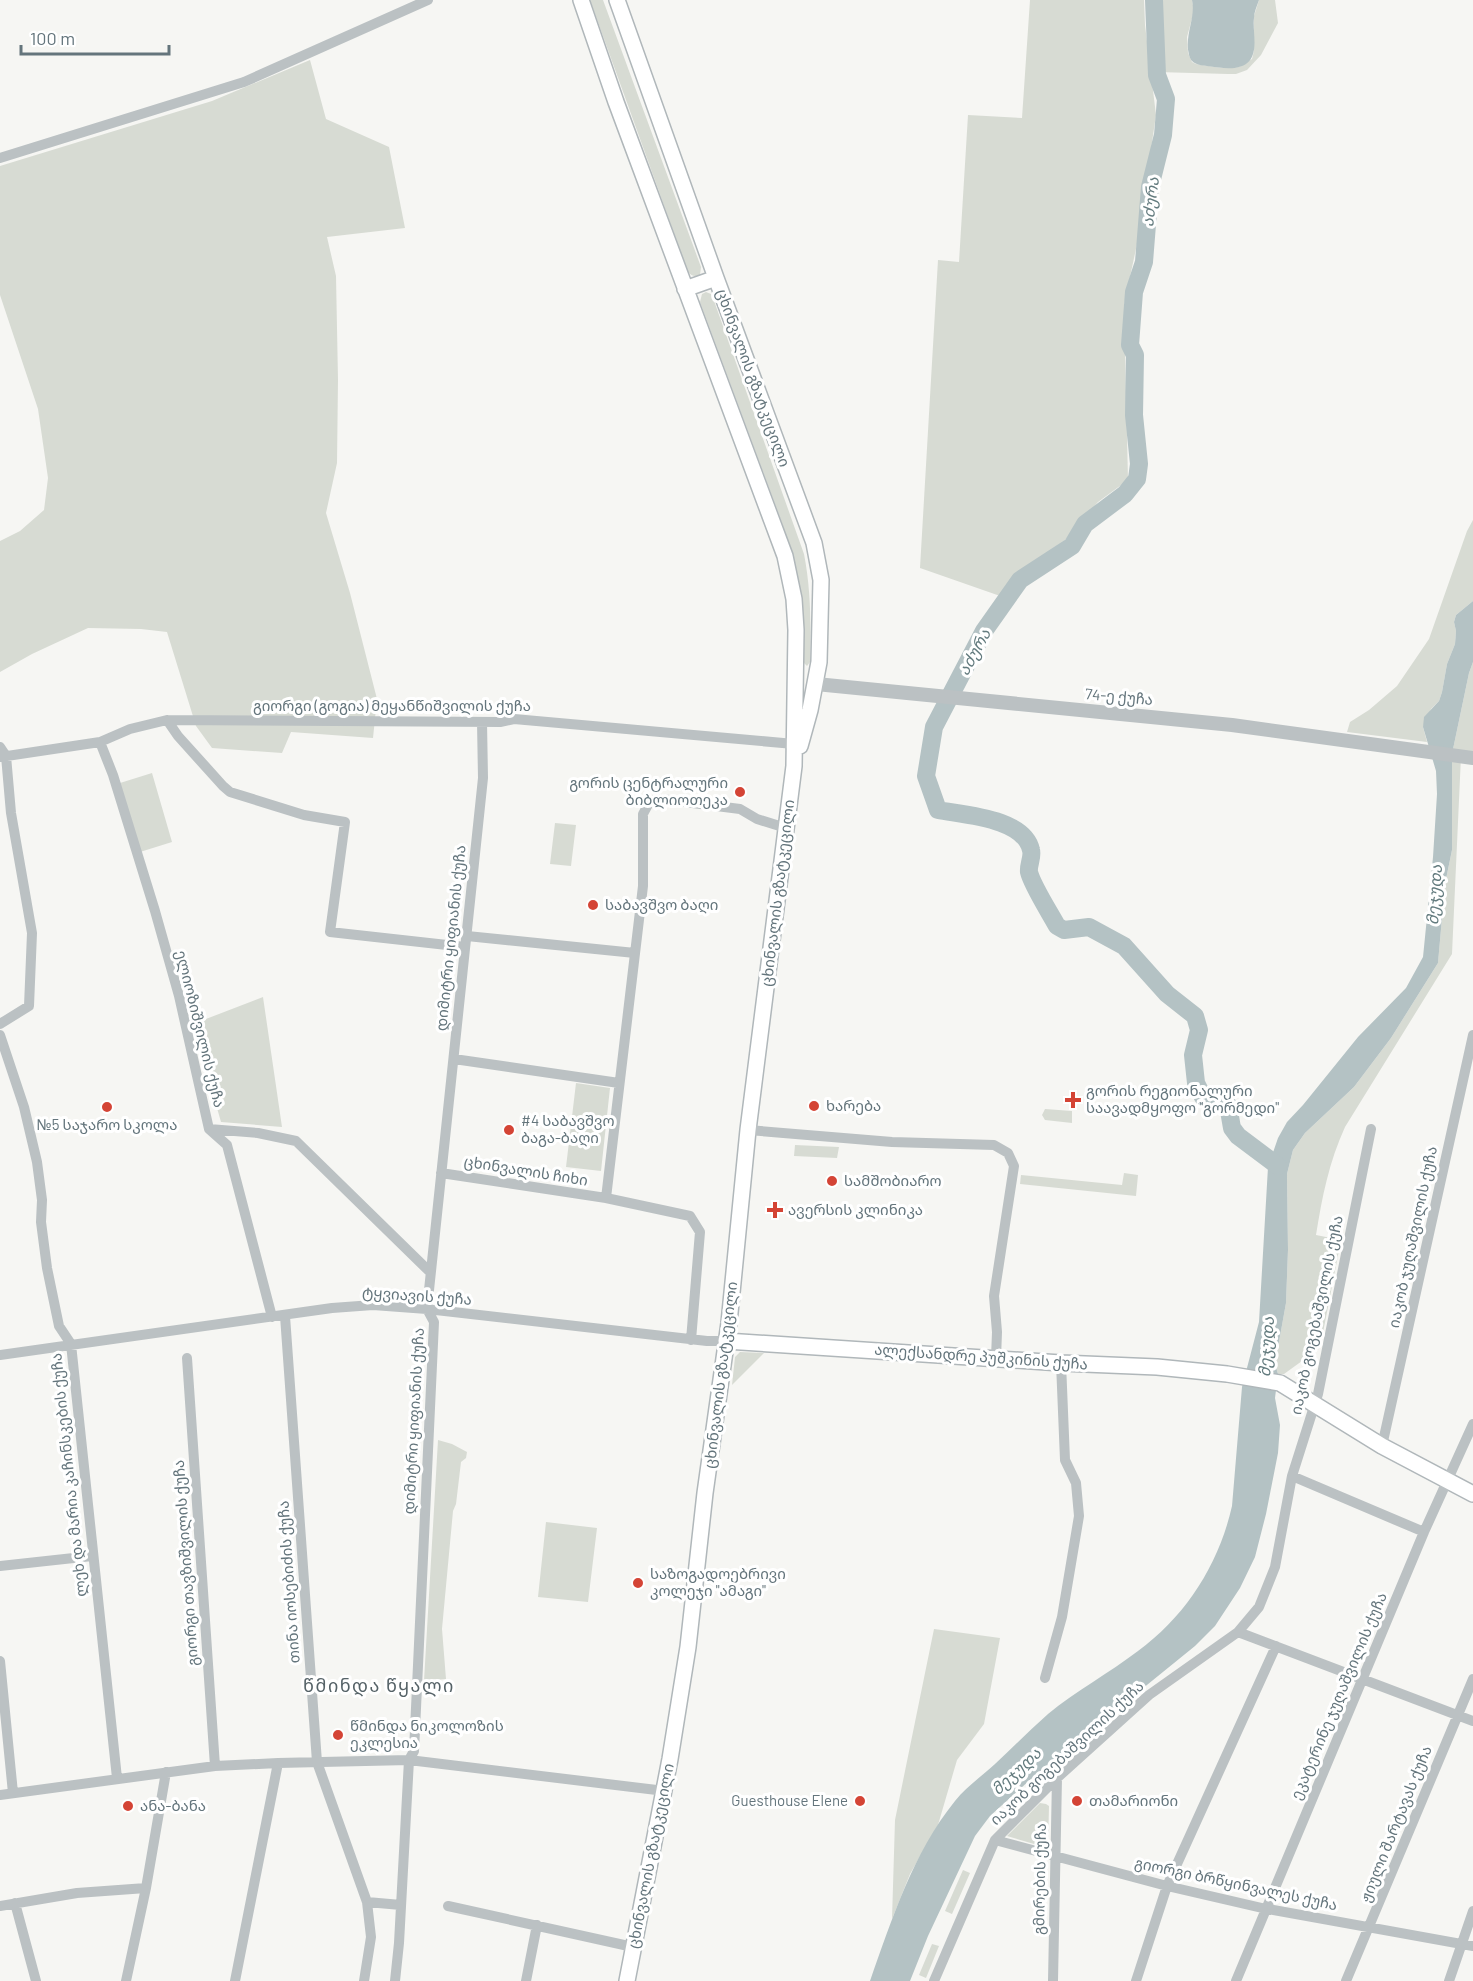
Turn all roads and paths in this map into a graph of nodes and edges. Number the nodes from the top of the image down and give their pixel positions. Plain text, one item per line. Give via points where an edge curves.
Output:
1 (428, 0) edge
2 (580, 0) edge
3 (617, 0) edge
4 (0, 158) edge
5 (716, 278) junction
6 (685, 289) junction
7 (796, 677) junction
8 (816, 684) junction
9 (167, 720) junction
10 (482, 722) junction
11 (100, 742) junction
12 (794, 744) junction
13 (2, 753) edge
14 (1467, 757) edge
15 (794, 766) junction
16 (786, 828) junction
17 (466, 941) junction
18 (635, 953) junction
19 (0, 1024) edge
20 (0, 1035) edge
21 (1473, 1035) edge
22 (454, 1059) junction
23 (619, 1083) junction
24 (209, 1129) junction
25 (1371, 1129) dead end
26 (748, 1130) junction
27 (441, 1173) junction
28 (606, 1198) junction
29 (430, 1272) junction
30 (427, 1309) junction
31 (285, 1316) junction
32 (272, 1317) junction
33 (691, 1340) junction
34 (726, 1341) junction
35 (71, 1344) junction
36 (0, 1354) edge
37 (187, 1358) dead end
38 (996, 1358) junction
39 (1061, 1363) junction
40 (1316, 1404) junction
41 (1473, 1424) edge
42 (1382, 1446) junction
43 (1292, 1476) junction
44 (1447, 1480) junction
45 (1473, 1494) edge
46 (1424, 1532) junction
47 (92, 1556) junction
48 (0, 1566) edge
49 (1238, 1632) junction
50 (1276, 1646) junction
51 (0, 1661) edge
52 (1045, 1678) dead end
53 (1364, 1679) junction
54 (1473, 1679) edge
55 (1457, 1715) junction
56 (1473, 1721) edge
57 (409, 1760) junction
58 (317, 1762) junction
59 (278, 1763) junction
60 (215, 1766) junction
61 (166, 1772) junction
62 (117, 1778) junction
63 (1057, 1778) junction
64 (665, 1791) junction
65 (13, 1793) junction
66 (0, 1795) edge
67 (995, 1840) junction
68 (1056, 1856) junction
69 (1167, 1886) junction
70 (146, 1888) junction
71 (367, 1902) junction
72 (15, 1903) junction
73 (401, 1905) junction
74 (0, 1906) edge
75 (448, 1906) dead end
76 (1266, 1909) junction
77 (1473, 1911) edge
78 (537, 1925) junction
79 (1370, 1928) junction
80 (1461, 1944) junction
81 (1473, 1946) edge
82 (633, 1947) junction
83 (36, 1981) edge
84 (126, 1981) edge
85 (235, 1981) edge
86 (364, 1981) edge
87 (395, 1981) edge
88 (526, 1981) edge
89 (627, 1981) edge
90 (934, 1981) edge
91 (1053, 1981) edge
92 (1136, 1981) edge
93 (1236, 1981) edge
94 (1346, 1981) edge
95 (1449, 1981) edge

1 - 4 street via 244,82
2 - 6 main road, ცხინვალის გზატკეცილი
3 - 5 main road, ცხინვალის გზატკეცილი
5 - 6 main road
5 - 8 main road, ცხინვალის გზატკეცილი via 814,543 821,580
6 - 7 main road, ცხინვალის გზატკეცილი via 785,555 794,599
7 - 8 main road
7 - 12 main road, ცხინვალის გზატკეცილი
8 - 14 street, 74-ე ქუჩა via 1232,725
8 - 15 main road, ცხინვალის გზატკეცილი
9 - 10 street, გიორგი (გოგია) მეყანწიშვილის ქუჩა
9 - 11 street, გიორგი (გოგია) მეყანწიშვილის ქუჩა
9 - 17 street via 230,792 304,816 345,822 330,932
10 - 12 street, გიორგი (გოგია) მეყანწიშვილის ქუჩა via 514,719
10 - 17 street, დიმიტრი ყიფიანის ქუჩა via 483,778
11 - 13 street, გიორგი (გოგია) მეყანწიშვილის ქუჩა
11 - 24 street, ელიოზიშვილის ქუჩა via 182,1006
12 - 15 main road, ცხინვალის გზატკეცილი
13 - 19 street via 32,933 29,1006
15 - 16 main road, ცხინვალის გზატკეცილი
16 - 18 street via 740,809 662,799 650,801 643,814 643,886
16 - 26 main road, ცხინვალის გზატკეცილი
17 - 18 street
17 - 22 street, დიმიტრი ყიფიანის ქუჩა
18 - 23 street
20 - 35 street, ლეხ და მარია კაჩინსკების ქუჩა via 37,1162 47,1268 59,1326
21 - 42 street, იაკობ ჯუღაშვილის ქუჩა
22 - 23 street
22 - 27 street, დიმიტრი ყიფიანის ქუჩა
23 - 28 street
24 - 29 street, ელიოზიშვილის ქუჩა via 296,1141
24 - 32 street via 228,1145
25 - 40 street, იაკობ გოგებაშვილის ქუჩა
26 - 34 main road, ცხინვალის გზატკეცილი
26 - 38 street via 892,1142 994,1145 1008,1153 1014,1166 994,1296
27 - 28 street, ცხინვალის ჩიხი
27 - 29 street, დიმიტრი ყიფიანის ქუჩა
28 - 33 street, ცხინვალის ჩიხი via 690,1216 700,1232
29 - 30 street, დიმიტრი ყიფიანის ქუჩა
30 - 31 street, ტყვიავის ქუჩა via 373,1305
30 - 33 street, ტყვიავის ქუჩა
30 - 57 street, დიმიტრი ყიფიანის ქუჩა via 434,1322 414,1750
31 - 32 street, ტყვიავის ქუჩა
31 - 58 street, თინა იოსებიძის ქუჩა
32 - 35 street, ტყვიავის ქუჩა
33 - 34 street, ტყვიავის ქუჩა
34 - 38 main road, ალექსანდრე პუშკინის ქუჩა
34 - 64 main road, ცხინვალის გზატკეცილი via 688,1647
35 - 36 street, ტყვიავის ქუჩა
35 - 47 street, ლეხ და მარია კაჩინსკების ქუჩა
37 - 60 street, გიორგი თავზიშვილის ქუჩა
38 - 39 main road, ალექსანდრე პუშკინის ქუჩა
39 - 40 main road, ალექსანდრე პუშკინის ქუჩა via 1157,1367 1280,1383
39 - 52 street via 1065,1460 1076,1483 1079,1516 1062,1617
40 - 42 main road
40 - 43 street, იაკობ გოგებაშვილის ქუჩა
41 - 44 street, ეკატერინე ჯუღაშვილის ქუჩა
42 - 44 main road
43 - 46 street
43 - 49 street, იაკობ გოგებაშვილის ქუჩა via 1275,1568 1259,1607
44 - 45 main road
44 - 46 street, ეკატერინე ჯუღაშვილის ქუჩა
46 - 53 street, ეკატერინე ჯუღაშვილის ქუჩა
47 - 48 street
47 - 62 street, ლეხ და მარია კაჩინსკების ქუჩა
49 - 50 street
49 - 63 street, იაკობ გოგებაშვილის ქუჩა via 1149,1695
50 - 53 street
50 - 69 street
51 - 65 street
53 - 55 street
53 - 76 street, ეკატერინე ჯუღაშვილის ქუჩა
54 - 55 street, ჟიული შარტავას ქუჩა
55 - 56 street
55 - 79 street, ჟიული შარტავას ქუჩა
57 - 58 street
57 - 64 street
57 - 73 street, დიმიტრი ყიფიანის ქუჩა
58 - 59 street
58 - 71 street, თინა იოსებიძის ქუჩა
59 - 60 street
59 - 85 street
60 - 61 street
61 - 62 street
61 - 70 street
62 - 65 street
63 - 67 street, იაკობ გოგებაშვილის ქუჩა
63 - 68 street, გმირების ქუჩა
64 - 82 main road, ცხინვალის გზატკეცილი
65 - 66 street
67 - 68 street, გიორგი ბრწყინვალეს ქუჩა
67 - 90 street, იაკობ გოგებაშვილის ქუჩა
68 - 69 street, გიორგი ბრწყინვალეს ქუჩა
68 - 91 street, გმირების ქუჩა
69 - 76 street, გიორგი ბრწყინვალეს ქუჩა
69 - 92 street
70 - 72 street
70 - 84 street
71 - 73 street
71 - 86 street, თინა იოსებიძის ქუჩა via 371,1937
72 - 74 street
72 - 83 street
73 - 87 street, დიმიტრი ყიფიანის ქუჩა
75 - 78 street
76 - 79 street, გიორგი ბრწყინვალეს ქუჩა
76 - 93 street, ეკატერინე ჯუღაშვილის ქუჩა
77 - 80 street
78 - 82 street
78 - 88 street
79 - 80 street, გიორგი ბრწყინვალეს ქუჩა
79 - 94 street, ჟიული შარტავას ქუჩა
80 - 81 street, გიორგი ბრწყინვალეს ქუჩა
80 - 95 street
82 - 89 main road, ცხინვალის გზატკეცილი

